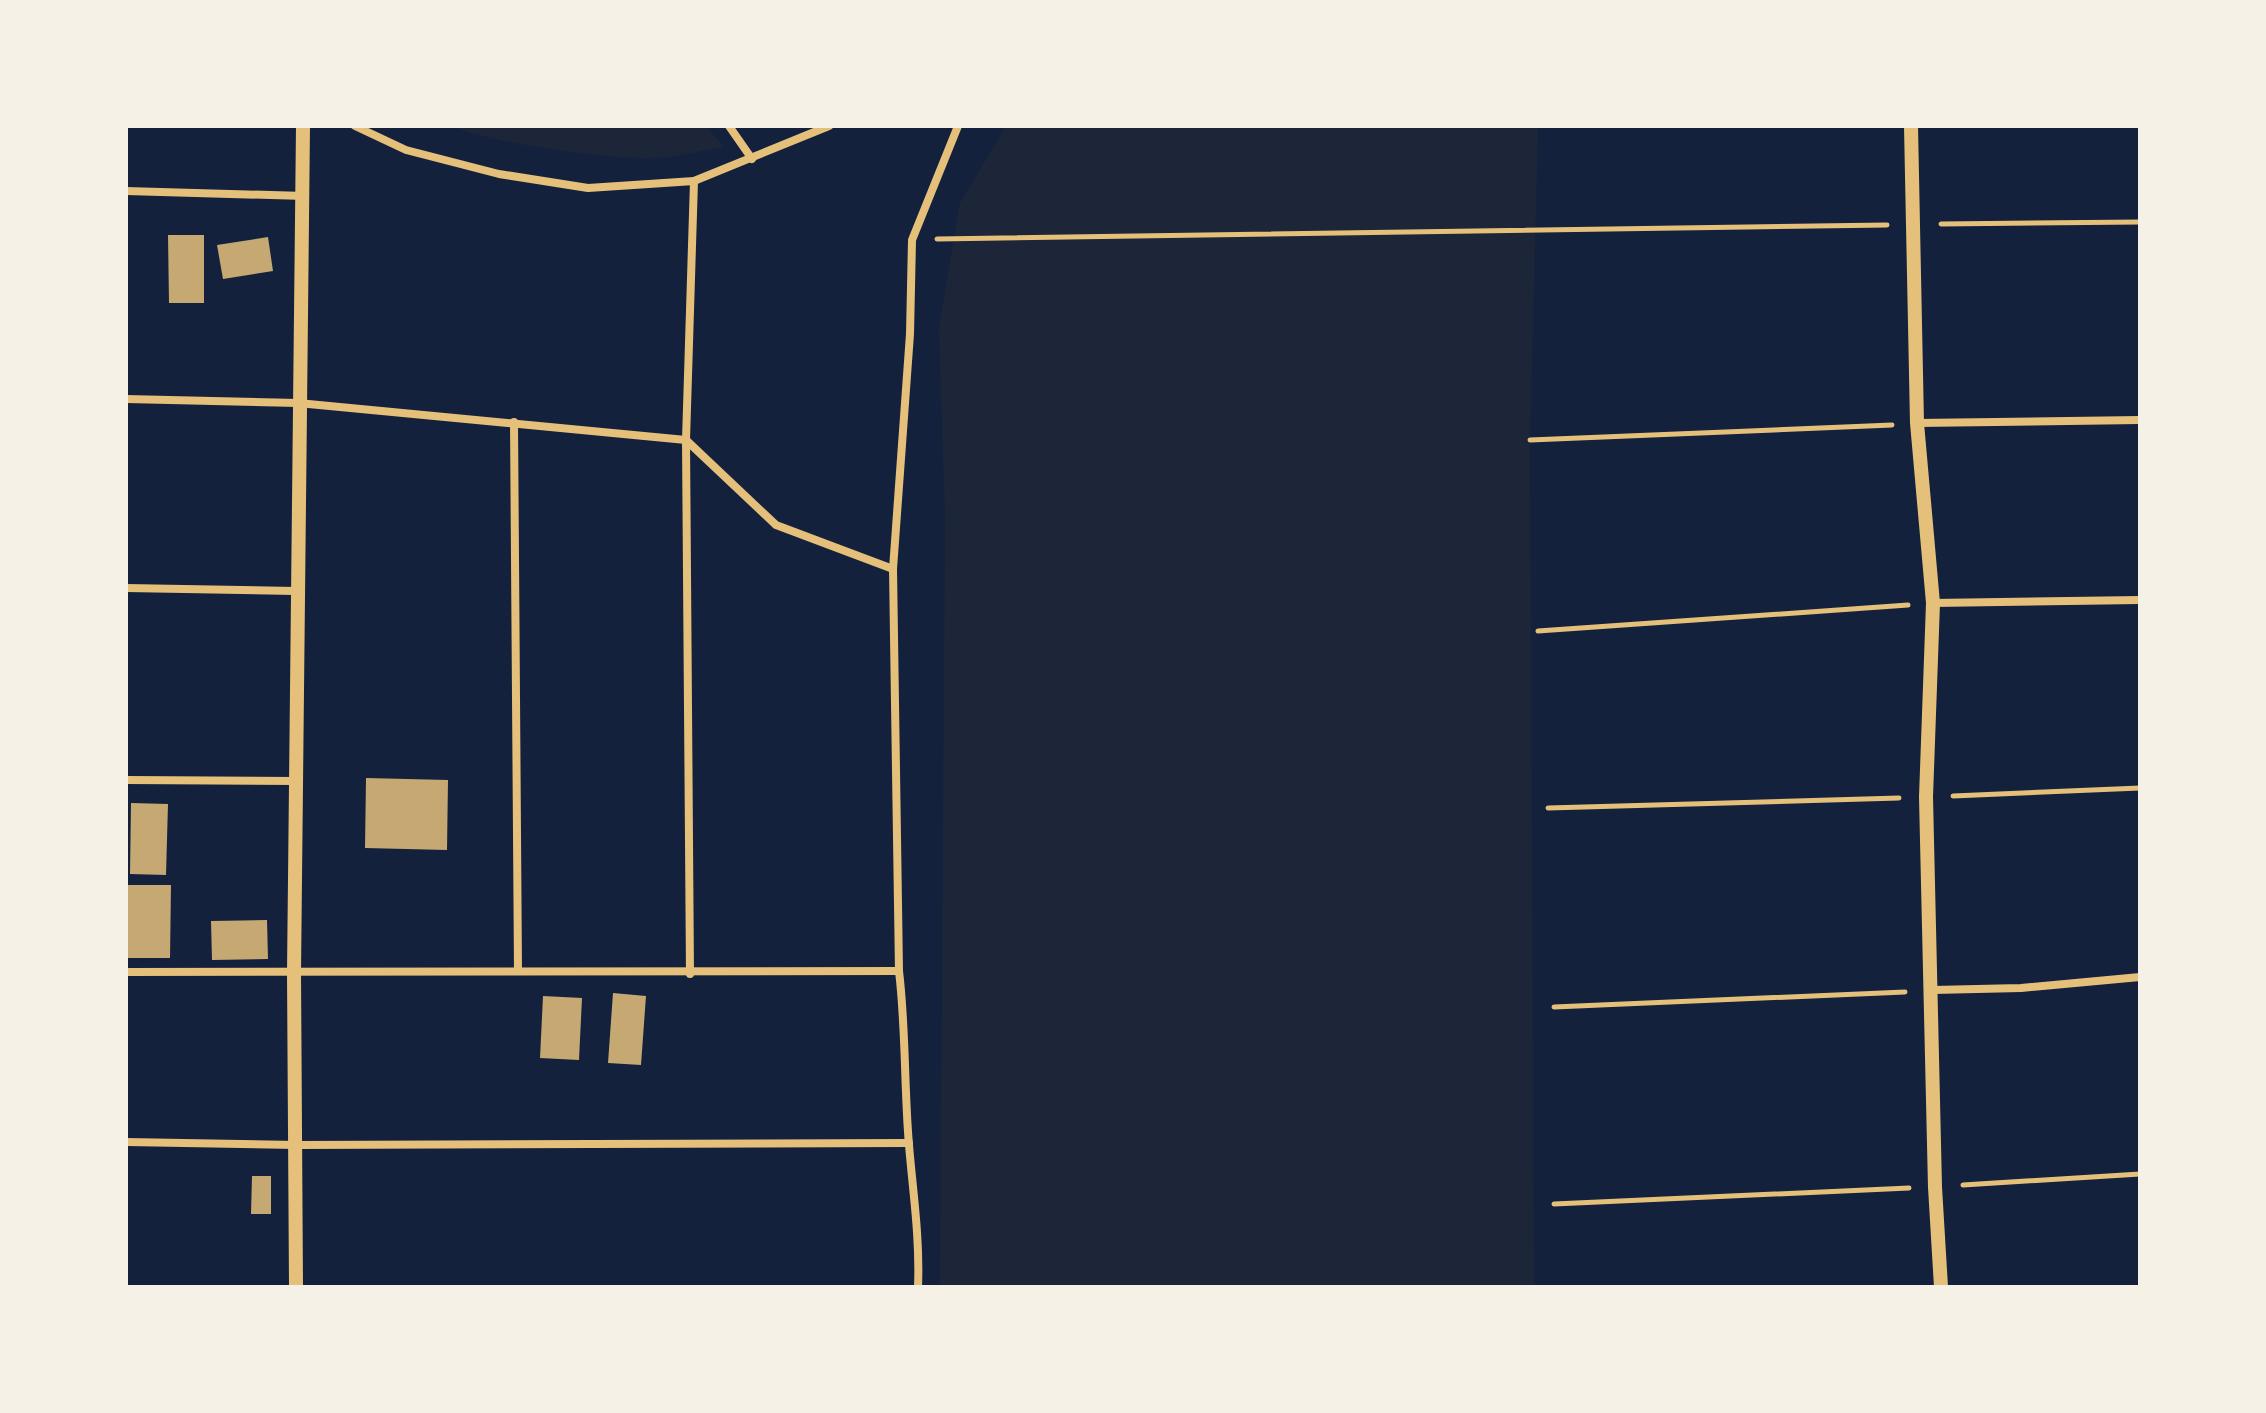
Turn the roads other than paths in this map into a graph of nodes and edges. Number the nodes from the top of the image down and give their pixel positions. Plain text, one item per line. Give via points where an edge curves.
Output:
1 (303, 126) edge
2 (355, 126) edge
3 (729, 126) edge
4 (829, 126) edge
5 (958, 126) edge
6 (1911, 126) edge
7 (752, 159) junction
8 (694, 181) junction
9 (126, 191) edge
10 (305, 196) junction
11 (126, 399) edge
12 (298, 403) junction
13 (2140, 420) edge
14 (514, 422) junction
15 (1917, 423) junction
16 (686, 440) junction
17 (893, 569) junction
18 (126, 588) edge
19 (296, 591) junction
20 (2140, 600) edge
21 (1933, 603) junction
22 (126, 780) edge
23 (295, 781) junction
24 (518, 971) junction
25 (899, 971) junction
26 (126, 972) edge
27 (294, 973) junction
28 (690, 974) junction
29 (2140, 977) edge
30 (1933, 990) junction
31 (126, 1142) edge
32 (909, 1143) junction
33 (297, 1145) junction
34 (296, 1287) edge
35 (918, 1287) edge
36 (1941, 1287) edge

1 - 10 street
2 - 8 street via 406,150 499,174 588,188
3 - 7 street
4 - 7 street
5 - 17 street via 912,240
6 - 15 street
7 - 8 street
8 - 16 street
9 - 10 street
10 - 12 street
11 - 12 street
12 - 14 street
12 - 19 street
13 - 15 street
14 - 16 street
14 - 24 street
15 - 21 street
16 - 17 street via 776,525
16 - 28 street
17 - 25 street
18 - 19 street
19 - 23 street
20 - 21 street
21 - 30 street via 1926,797
22 - 23 street
23 - 27 street
24 - 27 street
24 - 28 street
25 - 28 street
25 - 32 street
26 - 27 street
27 - 33 street
29 - 30 street
30 - 36 street
31 - 33 street
32 - 33 street
32 - 35 street via 920,1235
33 - 34 street

